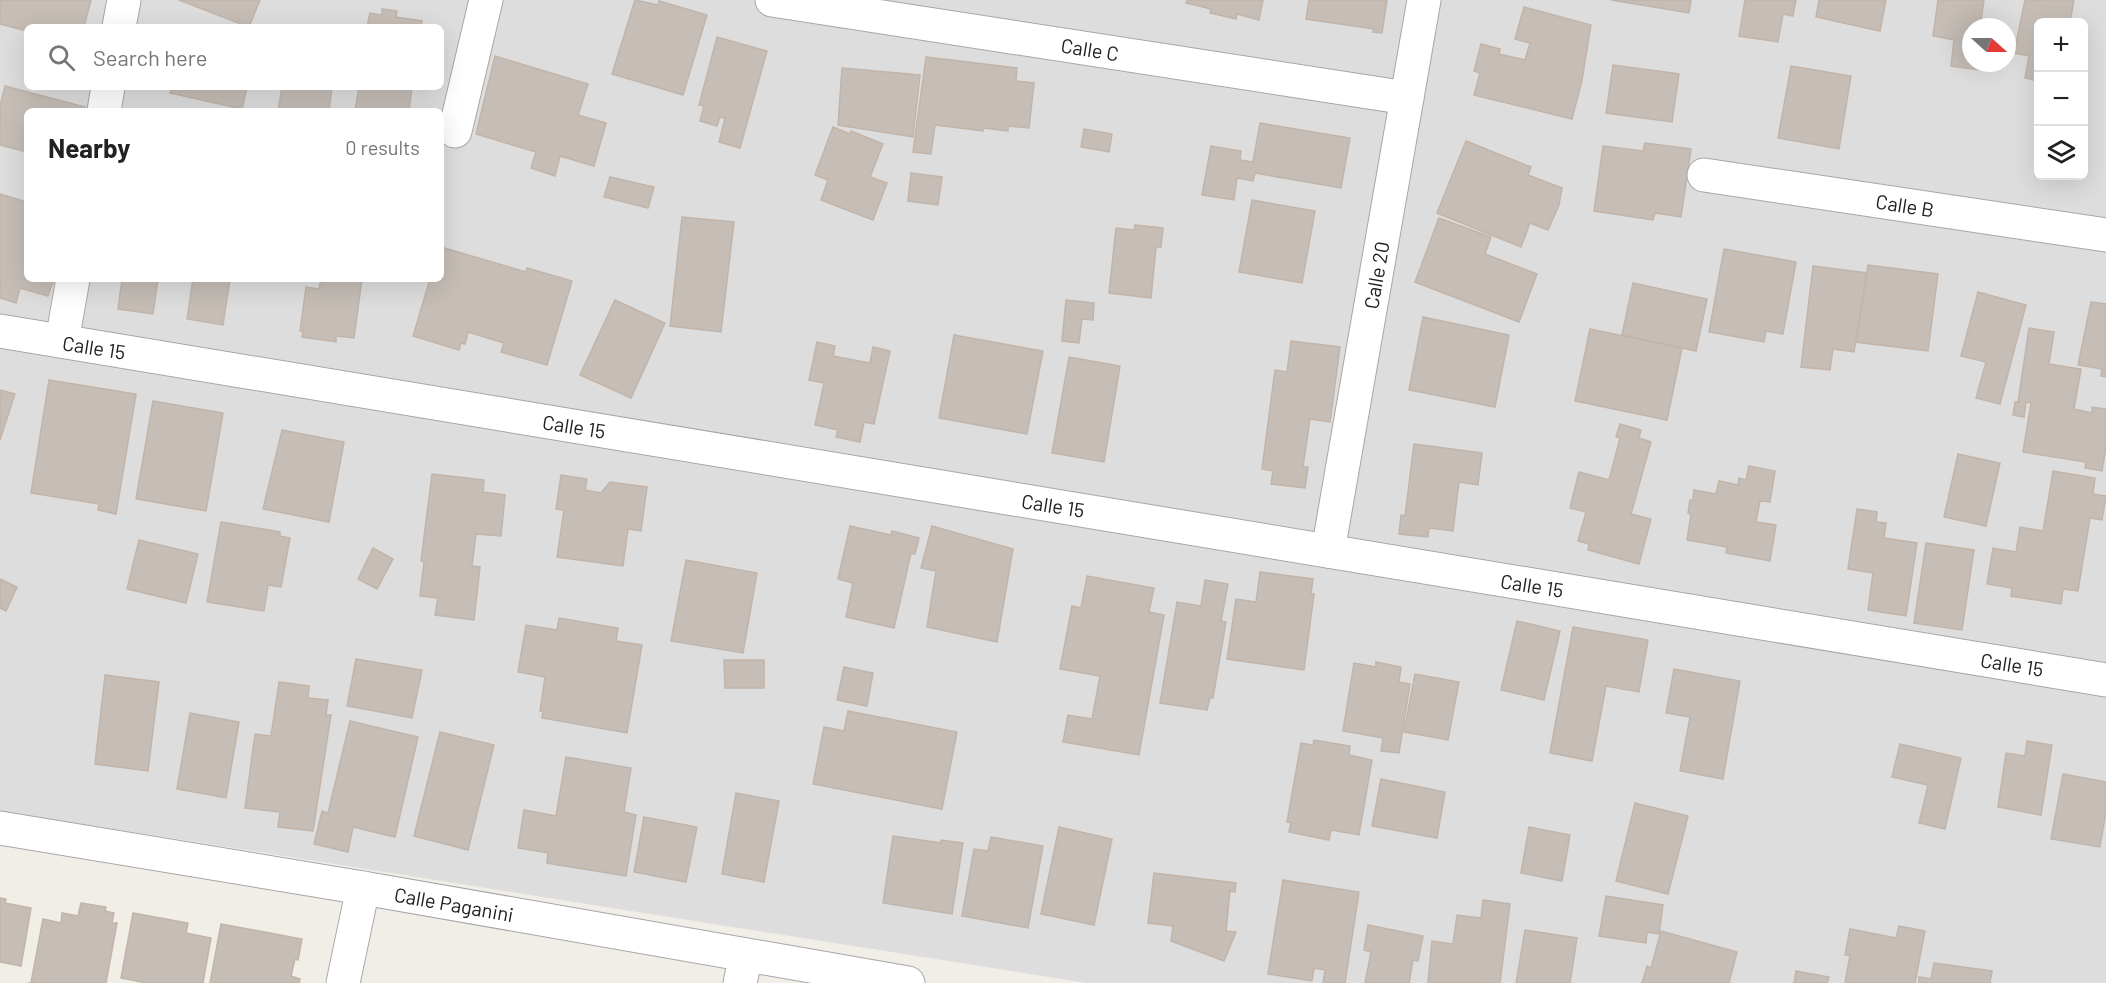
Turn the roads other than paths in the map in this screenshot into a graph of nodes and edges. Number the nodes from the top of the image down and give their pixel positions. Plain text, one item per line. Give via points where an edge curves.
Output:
1 (124, 0) edge
2 (486, 0) edge
3 (772, 0) edge
4 (1424, 0) edge
5 (120, 24) edge
6 (108, 90) edge
7 (1407, 98) junction
8 (104, 108) edge
9 (455, 131) dead end
10 (1704, 175) dead end
11 (2106, 235) edge
12 (72, 282) edge
13 (0, 331) edge
14 (62, 341) junction
15 (1328, 551) junction
16 (2106, 680) edge
17 (0, 828) edge
18 (363, 888) junction
19 (743, 969) edge
20 (343, 983) edge
21 (908, 983) edge

1 - 5 street
2 - 9 street
3 - 7 street, Calle C
4 - 7 street, Calle 20
6 - 8 street
7 - 15 street, Calle 20
10 - 11 street, Calle B
12 - 14 street
13 - 14 street, Calle 15
14 - 15 street, Calle 15
15 - 16 street, Calle 15
17 - 18 street, Calle Paganini
18 - 19 street, Calle Paganini
18 - 20 street
19 - 21 street, Calle Paganini

